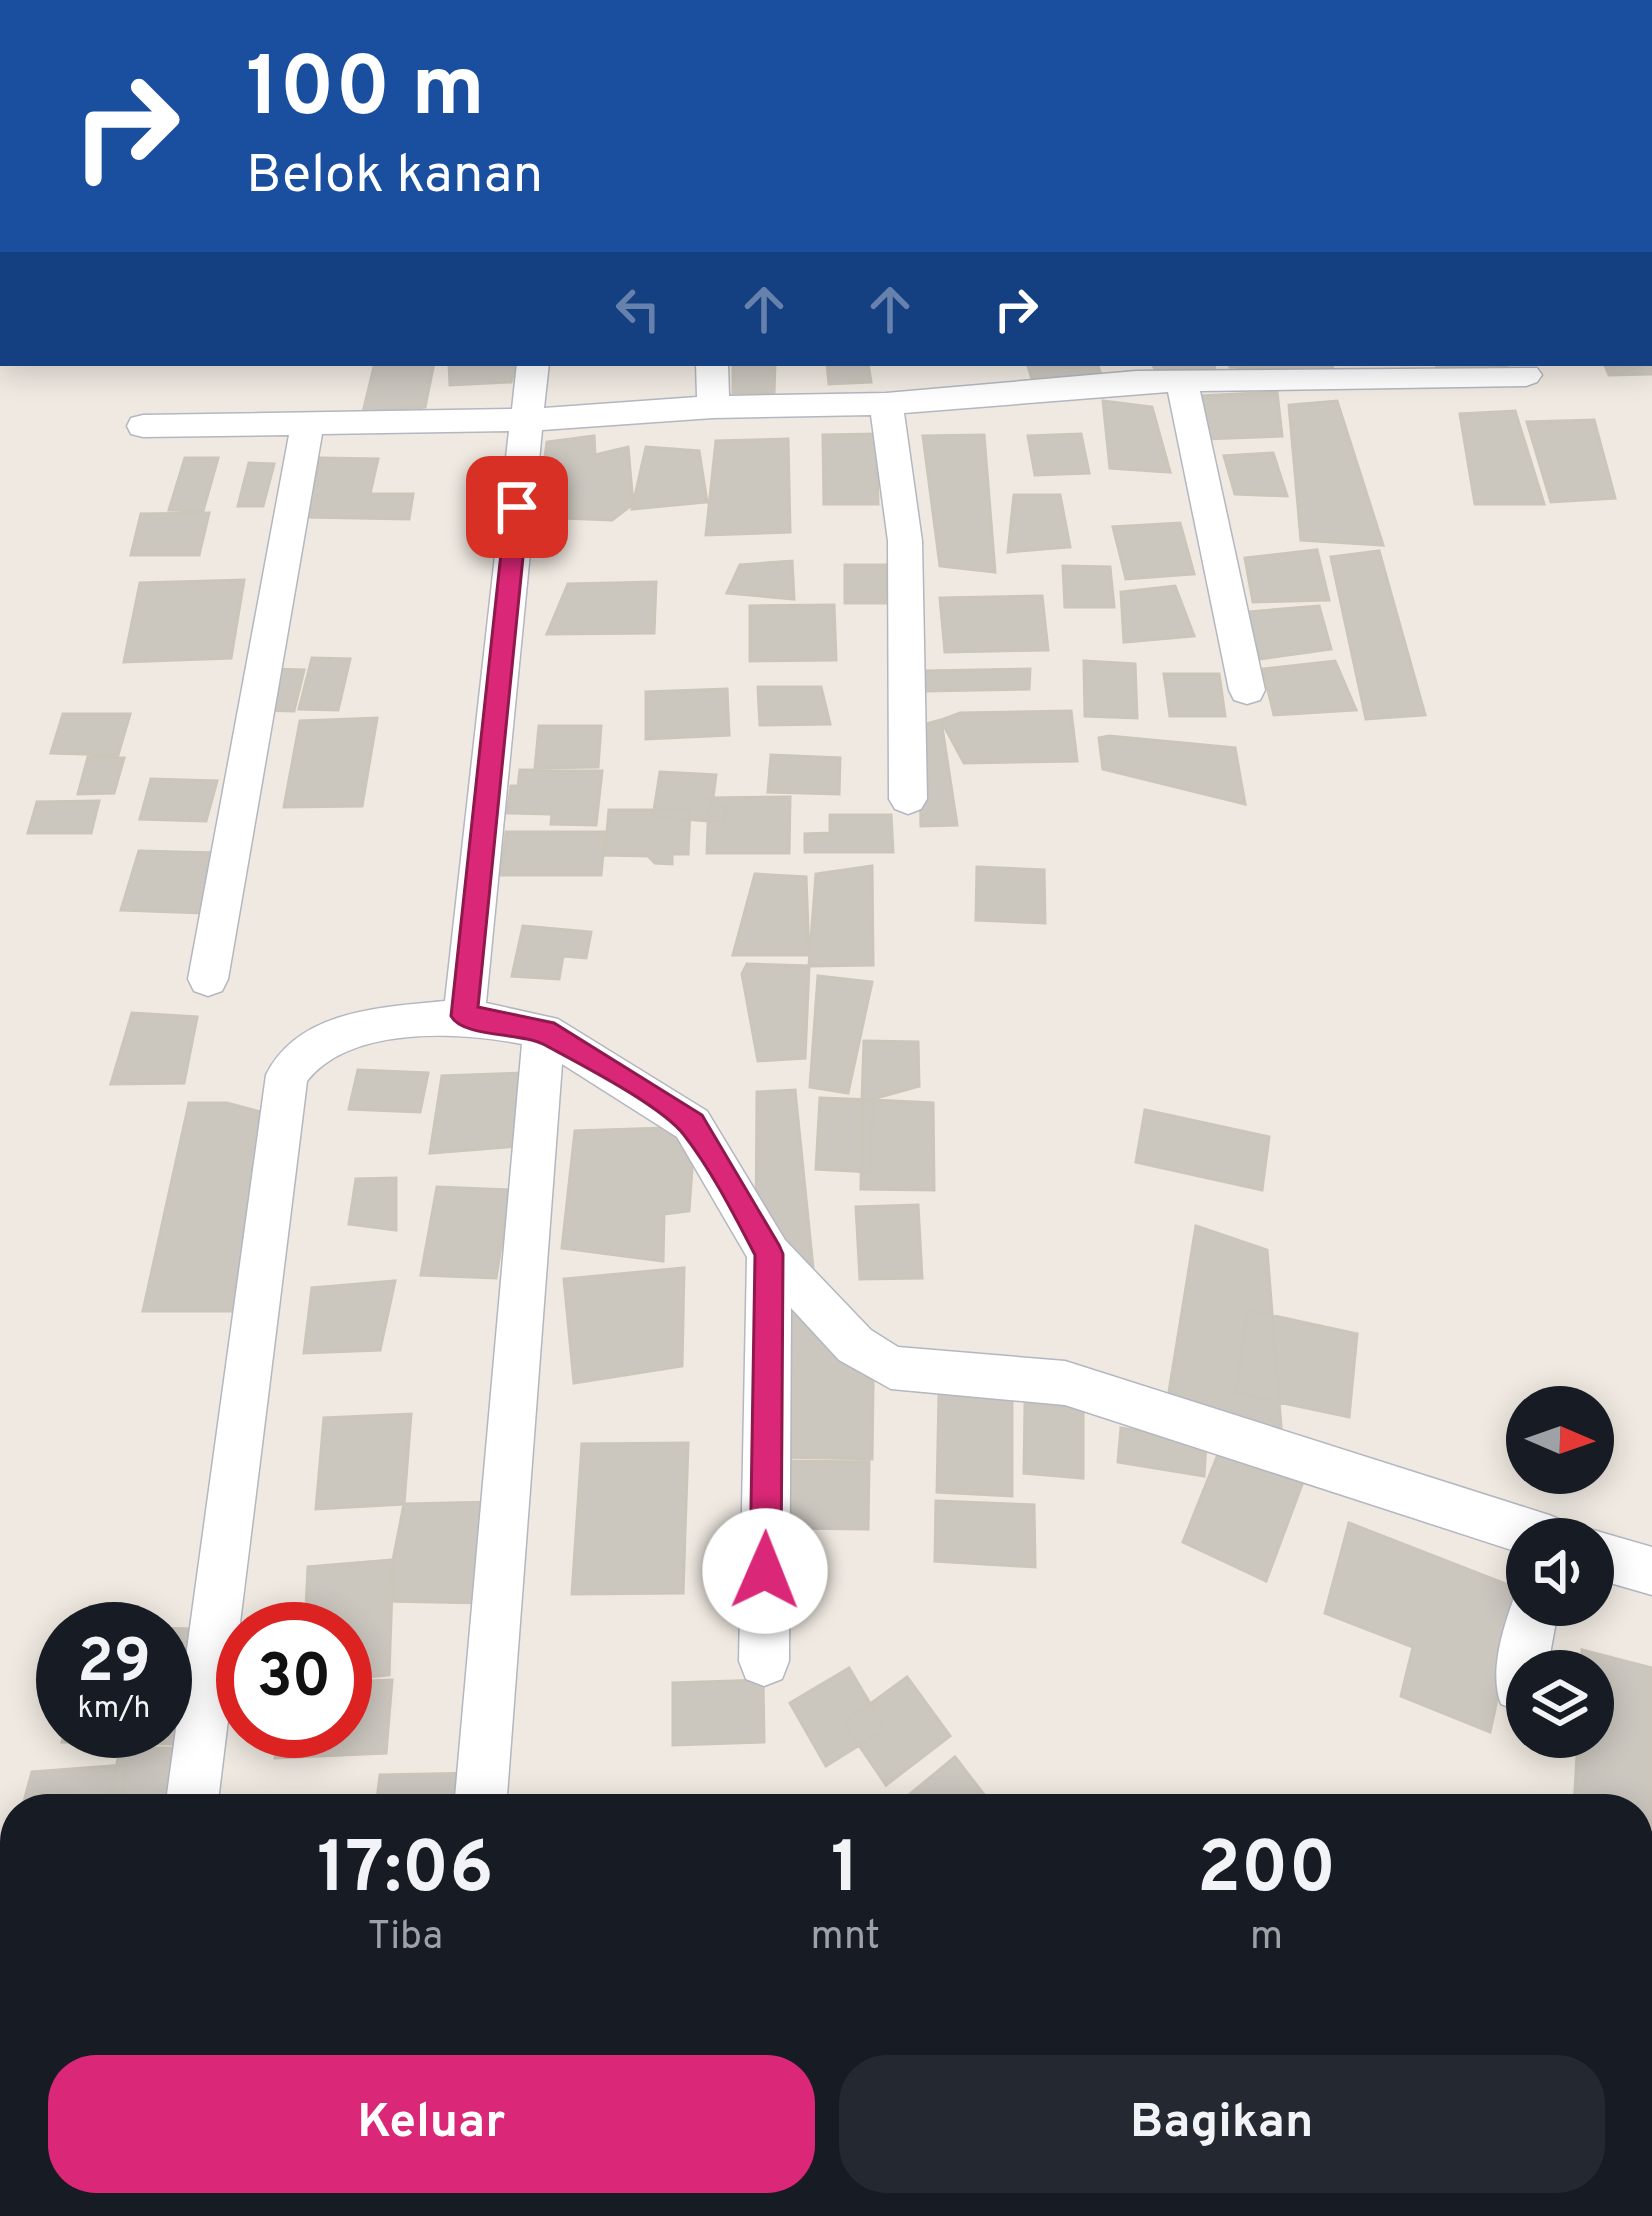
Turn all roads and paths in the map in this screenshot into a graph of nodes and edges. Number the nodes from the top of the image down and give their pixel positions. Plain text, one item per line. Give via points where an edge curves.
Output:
1 (532, 366) edge
2 (712, 366) edge
3 (1420, 370) edge
4 (1134, 373) edge
5 (1526, 375) dead end
6 (1183, 381) junction
7 (886, 404) junction
8 (712, 407) junction
9 (526, 420) junction
10 (307, 424) junction
11 (143, 426) dead end
12 (1246, 690) dead end
13 (908, 799) dead end
14 (208, 980) dead end
15 (464, 1016) junction
16 (544, 1030) junction
17 (769, 1254) junction
18 (1506, 1525) edge
19 (1614, 1560) edge
20 (1652, 1571) edge
21 (764, 1661) dead end
22 (193, 1794) edge
23 (481, 1794) edge

1 - 9 street
2 - 8 street
3 - 5 street
3 - 6 street
4 - 6 street
4 - 7 street
6 - 12 street
7 - 8 street
7 - 13 street via 905,541
8 - 9 street
9 - 10 street
9 - 15 street
10 - 11 street
10 - 14 street
15 - 16 street
15 - 22 street via 356,1031 299,1053 287,1075
16 - 17 street via 692,1124
16 - 23 street
17 - 18 street via 855,1345 891,1368 1065,1383
17 - 21 street
19 - 20 street

